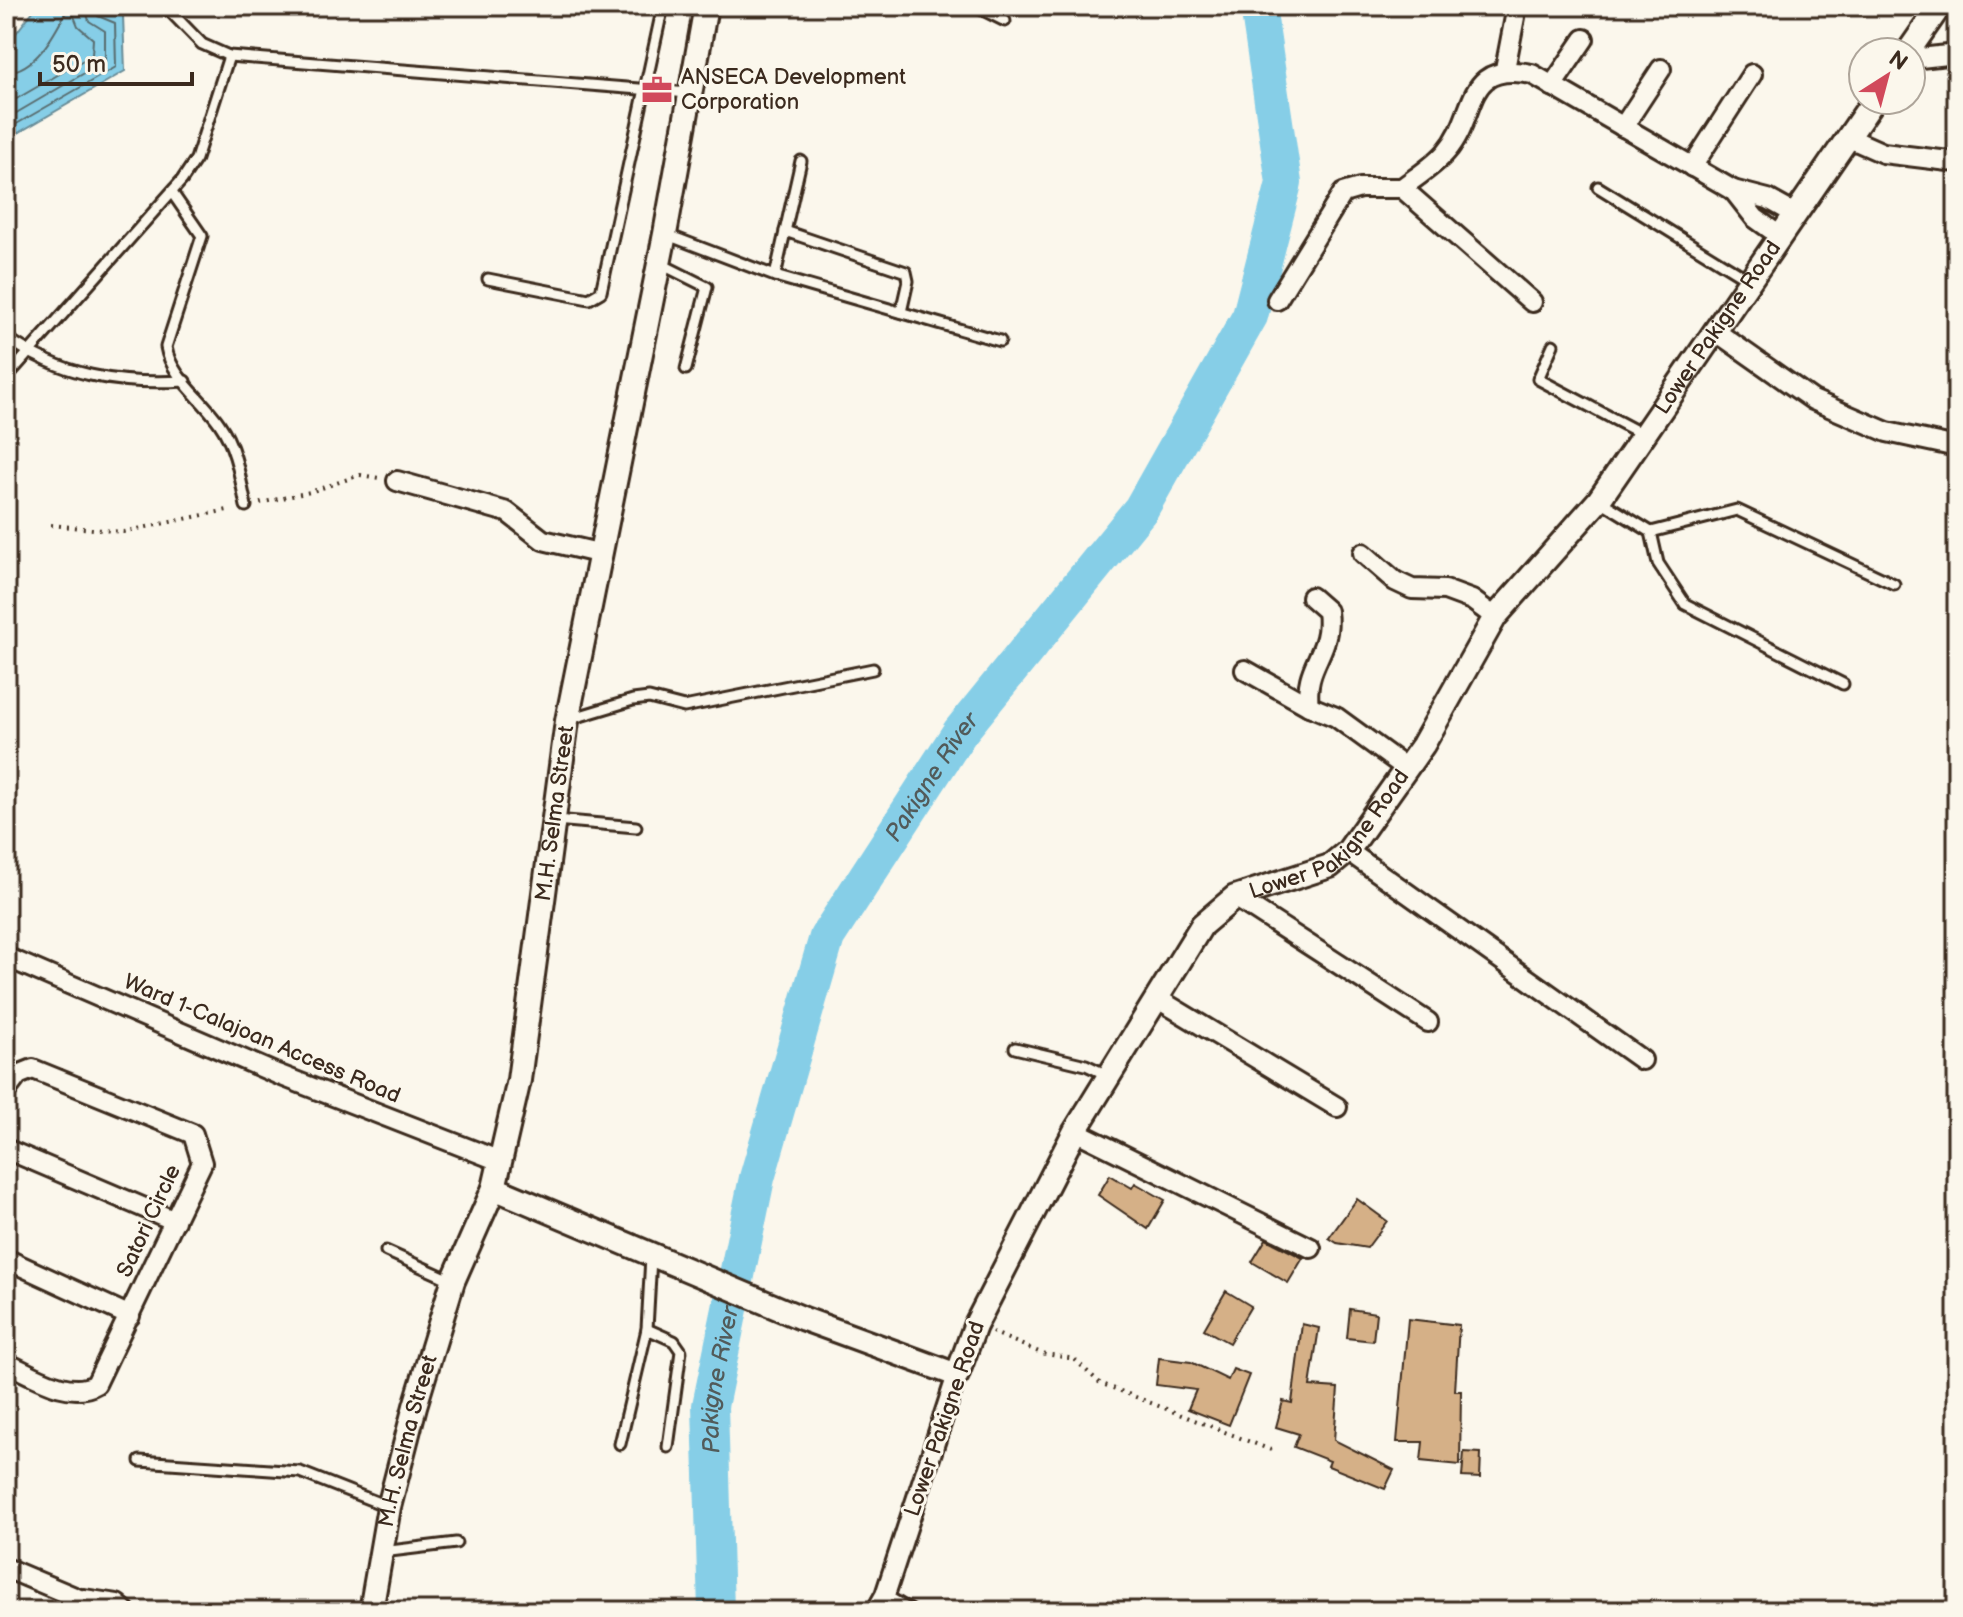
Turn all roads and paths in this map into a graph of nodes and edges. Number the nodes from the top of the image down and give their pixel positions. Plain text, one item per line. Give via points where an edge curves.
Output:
1 (165, 6) edge
2 (663, 6) edge
3 (706, 6) edge
4 (975, 6) edge
5 (1940, 6) edge
6 (1515, 17) dead end
7 (1005, 21) dead end
8 (1919, 36) edge
9 (1584, 39) dead end
10 (1957, 54) edge
11 (229, 56) junction
12 (1927, 57) edge
13 (1505, 69) junction
14 (1661, 69) dead end
15 (1752, 74) dead end
16 (1552, 86) junction
17 (646, 90) junction
18 (689, 93) junction
19 (1862, 116) edge
20 (1623, 127) junction
21 (1847, 137) junction
22 (801, 161) dead end
23 (1957, 162) edge
24 (1692, 167) junction
25 (1598, 187) dead end
26 (1402, 188) junction
27 (1733, 190) junction
28 (173, 194) junction
29 (1795, 214) junction
30 (785, 231) junction
31 (665, 234) junction
32 (1780, 236) junction
33 (659, 263) junction
34 (775, 276) junction
35 (488, 279) dead end
36 (1749, 280) junction
37 (1277, 300) dead end
38 (1532, 302) dead end
39 (901, 312) junction
40 (1715, 331) junction
41 (6, 337) edge
42 (1000, 341) dead end
43 (1553, 345) dead end
44 (30, 354) junction
45 (686, 369) dead end
46 (6, 378) edge
47 (185, 381) junction
48 (1644, 435) junction
49 (1957, 447) edge
50 (397, 481) joint
51 (1599, 500) junction
52 (246, 506) junction
53 (51, 525) dead end
54 (1651, 532) junction
55 (598, 553) junction
56 (1363, 553) dead end
57 (1894, 584) dead end
58 (1311, 597) dead end
59 (1495, 617) junction
60 (873, 669) dead end
61 (1245, 670) dead end
62 (1843, 684) dead end
63 (1309, 706) junction
64 (567, 721) junction
65 (1406, 768) junction
66 (555, 820) junction
67 (636, 827) dead end
68 (1348, 851) junction
69 (1235, 897) junction
70 (6, 957) edge
71 (1158, 999) junction
72 (1428, 1022) dead end
73 (1015, 1048) dead end
74 (1642, 1060) dead end
75 (1109, 1075) junction
76 (6, 1091) edge
77 (1337, 1107) dead end
78 (1075, 1131) junction
79 (6, 1149) edge
80 (500, 1161) junction
81 (494, 1188) junction
82 (175, 1221) junction
83 (1311, 1248) dead end
84 (386, 1251) dead end
85 (651, 1254) junction
86 (6, 1259) edge
87 (453, 1281) junction
88 (130, 1316) junction
89 (975, 1326) junction
90 (647, 1329) junction
91 (6, 1363) edge
92 (957, 1375) junction
93 (620, 1444) dead end
94 (668, 1447) dead end
95 (1271, 1450) dead end
96 (140, 1461) dead end
97 (389, 1507) junction
98 (456, 1543) dead end
99 (382, 1552) junction
100 (6, 1568) edge
101 (77, 1598) junction
102 (881, 1603) edge
103 (96, 1611) edge
104 (125, 1611) edge
105 (371, 1611) edge
106 (912, 1611) edge

1 - 11 lane via 202,44
2 - 17 lane
3 - 18 street, M.H. Selma Street
4 - 7 lane
5 - 8 street
6 - 13 street
9 - 16 street
10 - 12 street
11 - 17 lane
11 - 28 lane via 196,159
13 - 16 street via 1532,74
13 - 26 street via 1483,80 1446,152
14 - 20 street
15 - 24 street
16 - 20 street
17 - 18 lane
17 - 35 lane via 598,296 589,299
18 - 31 street, M.H. Selma Street
19 - 21 street, Lower Pakigne Road
20 - 24 street
21 - 23 street via 1883,153
21 - 29 street, Lower Pakigne Road
22 - 30 lane
24 - 27 street
25 - 36 lane
26 - 37 street via 1343,193
26 - 38 street
27 - 29 street via 1768,199
27 - 32 street via 1755,218
28 - 44 lane
28 - 47 lane via 202,236 166,347 169,362
29 - 32 street, Lower Pakigne Road
30 - 34 lane
30 - 39 lane via 906,272
31 - 33 street, M.H. Selma Street
31 - 34 lane
32 - 36 street, Lower Pakigne Road
33 - 45 lane via 707,287
33 - 55 street, M.H. Selma Street
34 - 39 lane
36 - 40 street, Lower Pakigne Road
39 - 42 lane
40 - 48 street, Lower Pakigne Road
40 - 49 street via 1813,400 1887,432
41 - 44 lane
43 - 48 lane via 1538,379
44 - 46 lane
44 - 47 lane via 69,370 128,383
47 - 52 lane via 221,425 235,454
48 - 51 street, Lower Pakigne Road
50 - 52 path via 360,475
50 - 55 street via 507,512 539,538
51 - 54 lane
51 - 59 street, Lower Pakigne Road
52 - 53 path via 123,532
54 - 57 lane via 1737,510
54 - 62 lane via 1658,563 1685,604
55 - 64 street, M.H. Selma Street
56 - 59 street via 1395,581 1412,589 1445,590 1472,600
58 - 63 street via 1327,611 1330,633 1306,684
59 - 65 street, Lower Pakigne Road
60 - 64 lane via 684,707 649,698 633,700
61 - 63 street
63 - 65 street via 1336,717
64 - 66 street, M.H. Selma Street
65 - 68 street, Lower Pakigne Road
66 - 67 lane
66 - 80 street, M.H. Selma Street via 519,1080
68 - 69 street, Lower Pakigne Road via 1330,866
68 - 74 street
69 - 71 street, Lower Pakigne Road via 1205,920
69 - 72 street
70 - 80 street, Ward 1-Calajoan Access Road via 277,1074
71 - 75 street, Lower Pakigne Road
71 - 77 street
73 - 75 lane
75 - 78 street, Lower Pakigne Road
76 - 82 street, Satori Circle via 18,1075 33,1069 193,1134 202,1163
78 - 83 street
78 - 89 street, Lower Pakigne Road
79 - 82 street
80 - 81 street, M.H. Selma Street
81 - 85 street
81 - 87 street, M.H. Selma Street
82 - 88 street, Satori Circle
84 - 87 lane
85 - 90 lane
85 - 92 street via 804,1319
86 - 88 street
87 - 97 street, M.H. Selma Street
88 - 91 street, Satori Circle via 96,1384 87,1390 69,1390
89 - 92 street, Lower Pakigne Road
89 - 95 path via 1041,1353 1074,1359 1100,1383
90 - 93 lane
90 - 94 lane via 674,1341 681,1351
92 - 102 street, Lower Pakigne Road
96 - 97 lane via 300,1472
97 - 99 street, M.H. Selma Street
98 - 99 lane
99 - 105 street, M.H. Selma Street
100 - 101 street
101 - 103 street
101 - 104 street via 117,1604
102 - 106 lane

